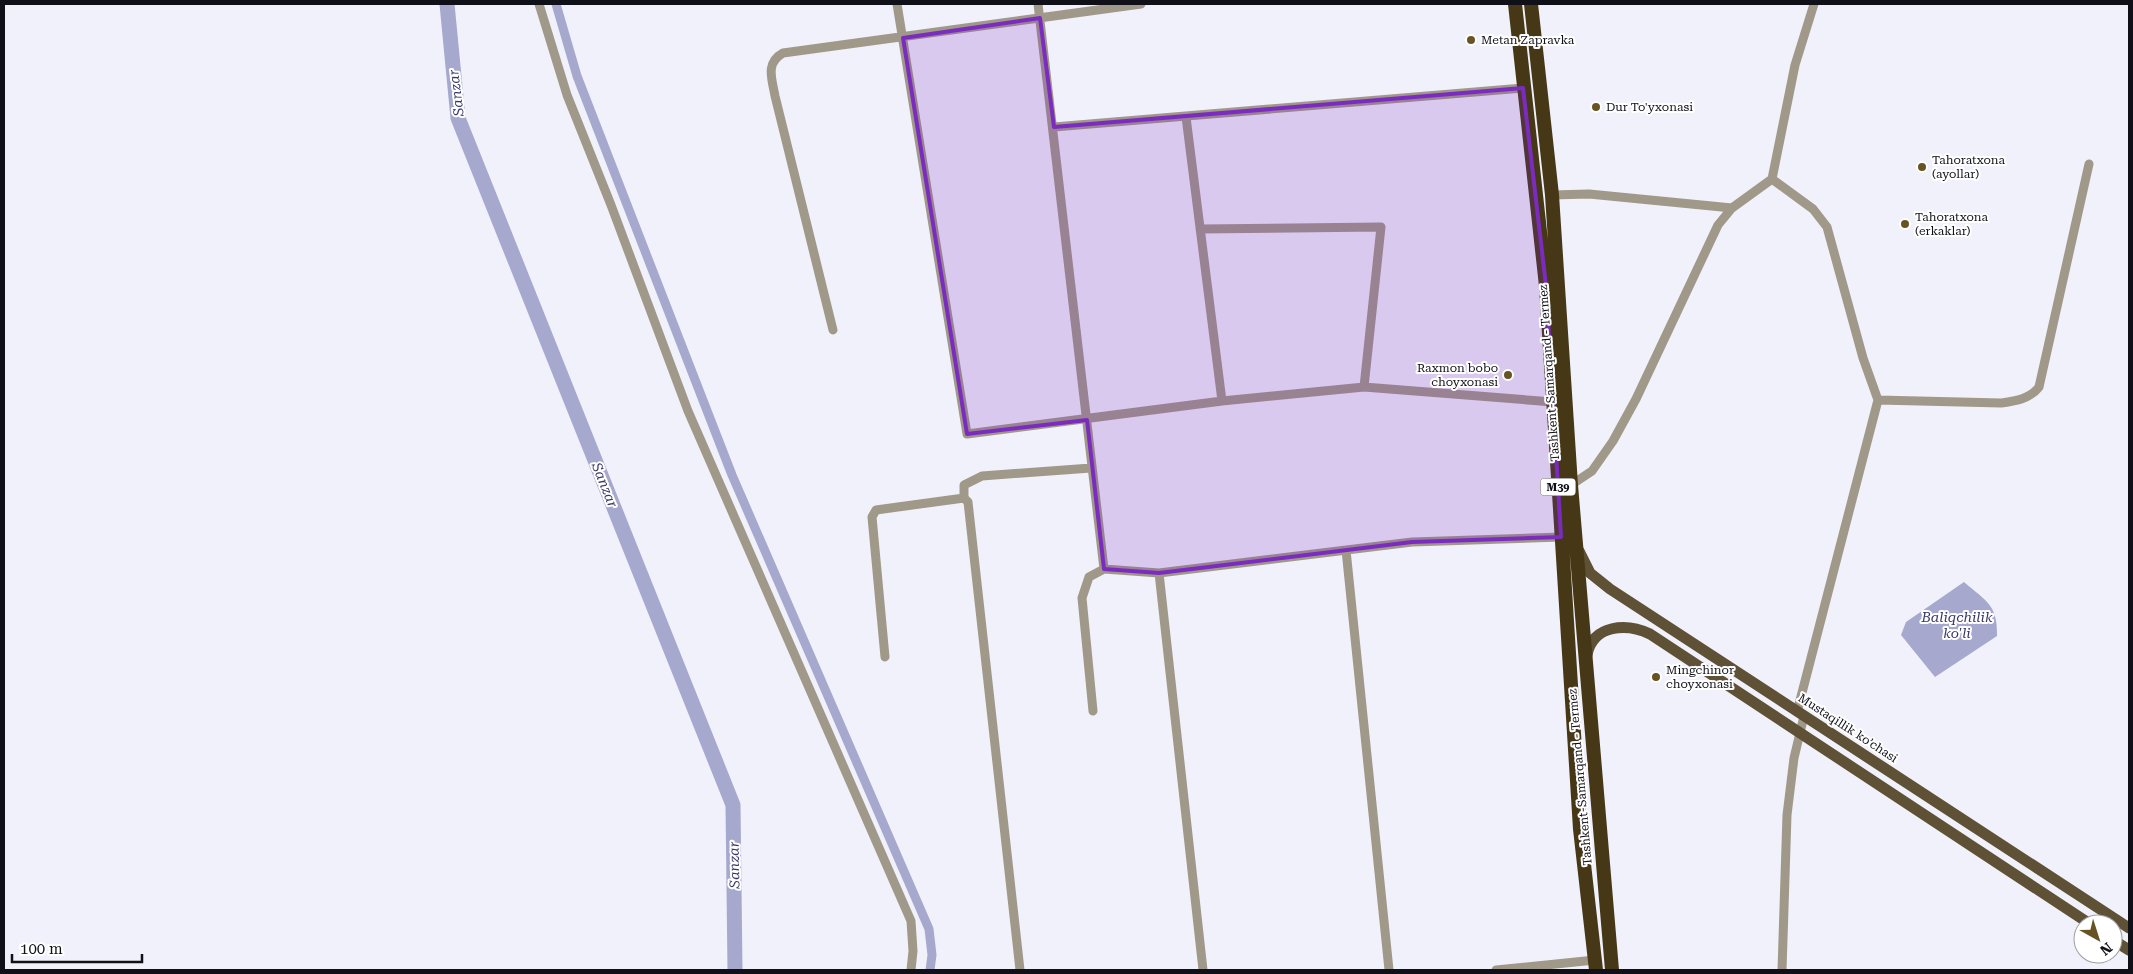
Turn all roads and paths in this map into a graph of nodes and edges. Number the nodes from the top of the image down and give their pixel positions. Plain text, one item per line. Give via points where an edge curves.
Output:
1 (539, 4) edge
2 (897, 4) edge
3 (1038, 4) edge
4 (1141, 4) edge
5 (1515, 4) edge
6 (1531, 4) edge
7 (1814, 4) edge
8 (1040, 18) junction
9 (903, 38) junction
10 (1523, 88) junction
11 (1186, 117) junction
12 (1054, 127) junction
13 (2089, 164) dead end
14 (1772, 179) junction
15 (1552, 195) junction
16 (1732, 208) junction
17 (1200, 229) junction
18 (833, 330) dead end
19 (1364, 387) junction
20 (1878, 400) junction
21 (1222, 401) junction
22 (1553, 402) junction
23 (1087, 420) junction
24 (1091, 468) junction
25 (1571, 485) junction
26 (964, 498) junction
27 (1575, 532) junction
28 (1561, 537) junction
29 (1346, 550) junction
30 (1104, 569) junction
31 (1159, 573) junction
32 (885, 658) dead end
33 (1586, 664) junction
34 (1093, 712) dead end
35 (1801, 714) junction
36 (1798, 731) junction
37 (2075, 914) edge
38 (1590, 920) junction
39 (1607, 920) junction
40 (2129, 928) edge
41 (1595, 965) edge
42 (911, 970) edge
43 (1020, 970) edge
44 (1203, 970) edge
45 (1389, 970) edge
46 (1496, 970) edge
47 (1612, 970) edge
48 (1782, 970) edge

1 - 42 street via 567,95 688,411 911,921
2 - 9 street
3 - 8 street
4 - 8 street
5 - 10 highway, Tashkent-Samarqand - Termez / M39
6 - 15 highway, Tashkent-Samarqand - Termez / M39
7 - 14 street via 1795,65
8 - 9 street
8 - 12 street
9 - 18 street via 783,53 770,67
9 - 23 street via 967,434
10 - 11 street
10 - 22 highway, Tashkent-Samarqand - Termez / M39 via 1546,286
11 - 12 street
11 - 17 street
12 - 23 street
13 - 20 street via 2039,387 2034,394 2001,403
14 - 16 street
14 - 20 street via 1813,209 1826,227
15 - 16 street via 1589,194
15 - 25 highway, Tashkent-Samarqand - Termez / M39
16 - 25 street via 1718,225 1613,441 1592,471
17 - 19 street via 1381,227
17 - 21 street
19 - 21 street
19 - 22 street
20 - 35 street
21 - 23 street
22 - 28 highway, Tashkent-Samarqand - Termez / M39
23 - 24 street
24 - 26 street via 982,476 964,485
24 - 30 street
25 - 27 highway, Tashkent-Samarqand - Termez / M39
26 - 32 street via 876,510 872,517
26 - 43 street via 968,502
27 - 33 highway, Tashkent-Samarqand - Termez / M39
27 - 35 main road, Mustaqillik ko’chasi via 1585,566 1603,584
28 - 29 street via 1412,542
28 - 38 highway, Tashkent-Samarqand - Termez / M39 via 1580,829
29 - 31 street
29 - 45 street
30 - 31 street
30 - 34 street via 1089,577 1082,598
31 - 44 street
33 - 36 main road via 1590,645 1598,635 1616,627 1639,629 1660,639
33 - 39 highway, Tashkent-Samarqand - Termez / M39
35 - 36 street
35 - 40 main road, Mustaqillik ko’chasi
36 - 37 main road
36 - 48 street via 1788,815
38 - 39 highway via 1600,923
38 - 41 highway, Tashkent-Samarqand - Termez / M39
39 - 47 highway, Tashkent-Samarqand - Termez / M39
41 - 46 street

